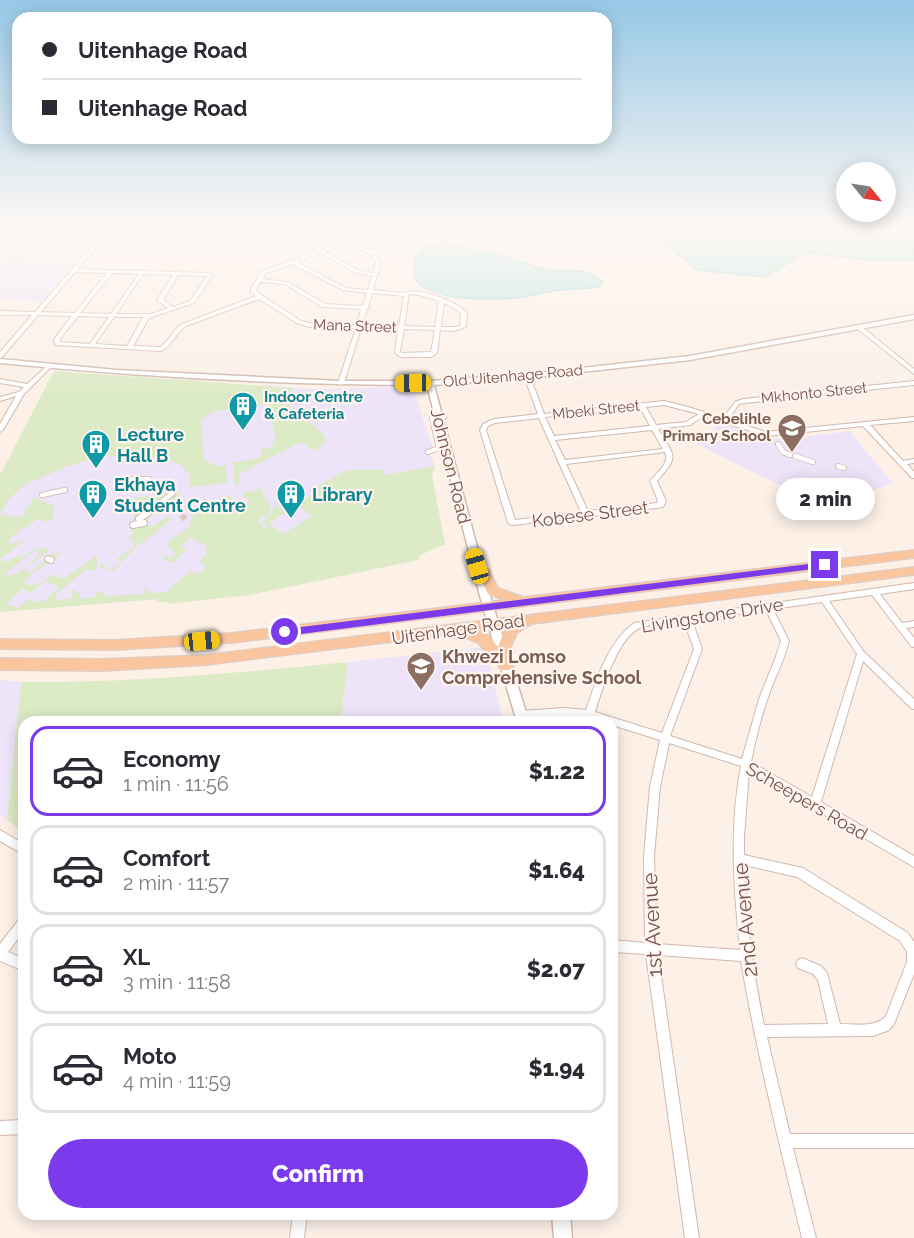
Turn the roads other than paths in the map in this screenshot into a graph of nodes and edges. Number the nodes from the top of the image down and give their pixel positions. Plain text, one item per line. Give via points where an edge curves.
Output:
1 (62, 286) edge
2 (99, 286) edge
3 (133, 286) edge
4 (169, 286) edge
5 (204, 286) edge
6 (255, 286) edge
7 (291, 286) edge
8 (337, 286) edge
9 (372, 286) edge
10 (370, 291) junction
11 (406, 293) junction
12 (259, 297) junction
13 (441, 302) junction
14 (366, 308) junction
15 (173, 309) junction
16 (0, 313) edge
17 (38, 314) junction
18 (76, 315) junction
19 (112, 316) junction
20 (147, 316) junction
21 (914, 317) edge
22 (360, 326) junction
23 (400, 327) junction
24 (860, 328) junction
25 (438, 329) junction
26 (91, 346) junction
27 (129, 348) junction
28 (0, 356) edge
29 (914, 360) edge
30 (0, 361) edge
31 (903, 361) junction
32 (48, 367) junction
33 (914, 372) edge
34 (527, 376) junction
35 (0, 381) edge
36 (914, 382) edge
37 (341, 383) junction
38 (430, 383) junction
39 (28, 386) junction
40 (21, 393) junction
41 (0, 399) edge
42 (642, 405) junction
43 (703, 414) junction
44 (541, 416) junction
45 (9, 417) junction
46 (444, 417) dead end
47 (0, 419) edge
48 (914, 419) edge
49 (724, 420) junction
50 (865, 424) junction
51 (654, 427) junction
52 (0, 430) edge
53 (553, 438) junction
54 (778, 444) dead end
55 (667, 450) junction
56 (428, 452) dead end
57 (914, 461) edge
58 (564, 462) junction
59 (813, 462) dead end
60 (901, 463) junction
61 (914, 476) edge
62 (149, 479) dead end
63 (123, 480) dead end
64 (65, 490) dead end
65 (42, 495) dead end
66 (172, 496) dead end
67 (586, 515) junction
68 (512, 523) joint
69 (133, 525) dead end
70 (914, 554) edge
71 (477, 566) junction
72 (914, 571) edge
73 (914, 586) edge
74 (873, 591) junction
75 (824, 599) junction
76 (524, 602) junction
77 (768, 606) junction
78 (488, 607) junction
79 (687, 618) junction
80 (533, 619) junction
81 (914, 624) edge
82 (493, 625) junction
83 (900, 626) junction
84 (454, 630) junction
85 (0, 644) edge
86 (914, 644) edge
87 (861, 654) junction
88 (505, 659) junction
89 (0, 664) edge
90 (914, 705) edge
91 (522, 716) edge
92 (537, 716) edge
93 (580, 716) edge
94 (589, 716) edge
95 (618, 726) edge
96 (665, 738) junction
97 (746, 764) junction
98 (815, 804) junction
99 (0, 835) edge
100 (18, 846) edge
101 (913, 858) edge
102 (739, 859) junction
103 (18, 930) edge
104 (618, 946) edge
105 (651, 949) junction
106 (0, 954) edge
107 (746, 956) junction
108 (18, 962) edge
109 (802, 964) dead end
110 (836, 1030) junction
111 (760, 1031) junction
112 (18, 1127) edge
113 (0, 1128) edge
114 (786, 1141) junction
115 (914, 1141) edge
116 (299, 1220) edge
117 (562, 1220) edge
118 (297, 1238) edge
119 (563, 1238) edge
120 (692, 1238) edge
121 (809, 1238) edge

1 - 17 street
2 - 18 street
3 - 19 street
4 - 15 street via 160,300
5 - 15 street via 195,300
6 - 12 street via 253,290
7 - 14 street via 324,306
8 - 10 street
9 - 10 street
10 - 11 street
10 - 14 street
11 - 13 street
11 - 23 street
12 - 22 street, Mana Street via 304,324
12 - 27 street via 184,325 164,348
13 - 25 street
13 - 25 street, Mana Street via 460,307 463,327
14 - 22 street
15 - 20 street
16 - 17 street
17 - 18 street
17 - 28 street
18 - 19 street
18 - 26 street via 56,343
19 - 20 street
19 - 26 street
20 - 27 street
21 - 24 street, Old Uitenhage Road
22 - 23 street, Mana Street
22 - 37 street
23 - 25 street, Mana Street
23 - 25 street via 397,352 401,355 432,355
24 - 31 street
24 - 34 street, Old Uitenhage Road via 700,357
26 - 27 street
29 - 31 street
30 - 32 street, Old Uitenhage Road
31 - 33 street
32 - 37 street, Old Uitenhage Road
32 - 39 street
34 - 38 street, Old Uitenhage Road
34 - 44 street
35 - 39 street
36 - 49 street, Mkhonto Street via 743,401
37 - 38 street, Old Uitenhage Road
38 - 71 street, Johnson Road
39 - 40 street
40 - 41 street
40 - 45 street
42 - 43 street, Mbeki Street via 673,404
42 - 44 street, Mbeki Street
42 - 51 street
43 - 49 street, Mbeki Street
43 - 51 street via 688,424
44 - 53 street
44 - 68 street, Mbeki Street via 494,421 483,427
45 - 47 street
45 - 52 street
46 - 56 street via 432,418 439,448
48 - 50 street, Mbeki Street
49 - 50 street, Mbeki Street via 769,435
50 - 60 street
51 - 53 street
51 - 55 street
53 - 58 street
54 - 59 street via 783,452
55 - 58 street
55 - 67 street, Kobese Street via 669,463 653,481 662,501 660,505
57 - 60 street
58 - 67 street
60 - 61 street
62 - 63 street
64 - 65 street
66 - 69 street
67 - 68 street, Kobese Street
70 - 76 main road, Uitenhage Road
71 - 76 main road via 494,591
71 - 78 street, Johnson Road
72 - 80 main road, Uitenhage Road
73 - 74 street, Livingstone Drive
74 - 75 street, Livingstone Drive
74 - 83 street
75 - 77 street, Livingstone Drive
75 - 87 street
76 - 78 main road, Uitenhage Road
77 - 79 street, Livingstone Drive
77 - 97 street, 2nd Avenue via 785,640 757,716
78 - 82 street, Johnson Road
78 - 85 main road, Uitenhage Road via 202,641
79 - 94 street, Livingstone Drive via 645,623 628,631 607,669
79 - 96 street, 1st Avenue via 698,649
80 - 82 main road, Uitenhage Road
80 - 88 main road via 511,630
81 - 83 street
82 - 84 main road, Uitenhage Road
82 - 88 street, Johnson Road
83 - 86 street
84 - 88 main road via 483,639
84 - 89 main road, Uitenhage Road via 206,660
87 - 90 street
87 - 98 street
88 - 91 street, Johnson Road
92 - 93 street, Scheepers Road via 564,712
95 - 96 street, Scheepers Road
96 - 97 street, Scheepers Road
96 - 105 street, 1st Avenue via 650,827
97 - 98 street, Scheepers Road
97 - 102 street, 2nd Avenue
98 - 101 street, Scheepers Road
99 - 100 street
102 - 107 street, 2nd Avenue
102 - 110 street via 799,872 910,944 913,962 885,1026 873,1030
103 - 106 street
104 - 105 street
105 - 107 street
105 - 120 street, 1st Avenue
106 - 108 street
107 - 111 street, 2nd Avenue
109 - 110 street via 823,976
110 - 111 street
111 - 114 street, 2nd Avenue
112 - 113 street
114 - 115 street
114 - 121 street, 2nd Avenue
116 - 118 street
117 - 119 street

